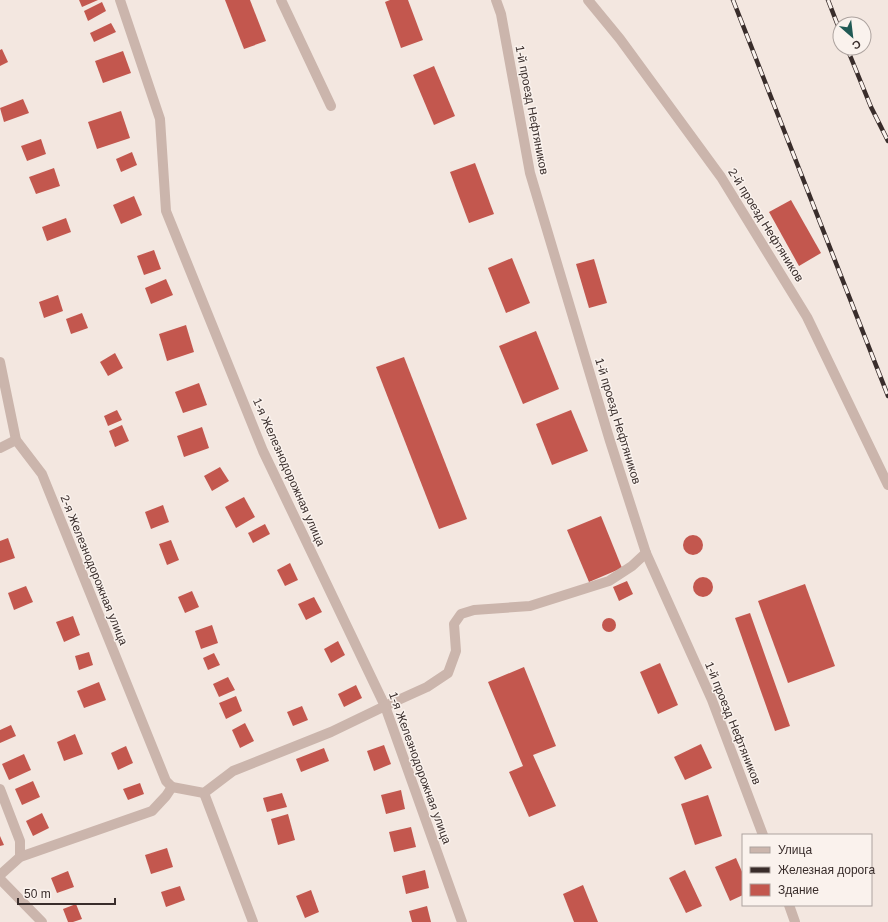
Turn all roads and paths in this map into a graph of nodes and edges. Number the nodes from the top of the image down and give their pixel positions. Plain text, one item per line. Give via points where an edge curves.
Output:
1 (120, 0) edge
2 (281, 0) edge
3 (496, 0) edge
4 (588, 0) edge
5 (331, 106) dead end
6 (0, 362) edge
7 (16, 440) junction
8 (0, 448) edge
9 (888, 485) edge
10 (646, 553) junction
11 (385, 706) junction
12 (172, 787) junction
13 (0, 789) edge
14 (204, 793) junction
15 (763, 834) edge
16 (20, 857) junction
17 (0, 875) edge
18 (0, 879) edge
19 (789, 906) edge
20 (42, 922) edge
21 (252, 922) edge
22 (462, 922) edge
23 (795, 922) edge

1 - 11 street, 1-я Железнодорожная улица via 160,119 166,211 263,451
2 - 5 street
3 - 10 street, 1-й проезд Нефтяников via 501,14 530,173
4 - 9 street, 2-й проезд Нефтяников via 725,184 807,317
6 - 7 street, 2-я Железнодорожная улица
7 - 8 street
7 - 12 street, 2-я Железнодорожная улица via 42,474 166,781
10 - 11 street via 609,581 530,606 474,610 461,614 454,624 456,651 448,673 427,687
10 - 15 street, 1-й проезд Нефтяников via 712,700
11 - 14 street via 331,732 233,771
11 - 22 street, 1-я Железнодорожная улица
12 - 14 street
12 - 16 street via 152,811
13 - 16 street via 20,841
14 - 21 street
16 - 17 street
18 - 20 street
19 - 23 street

